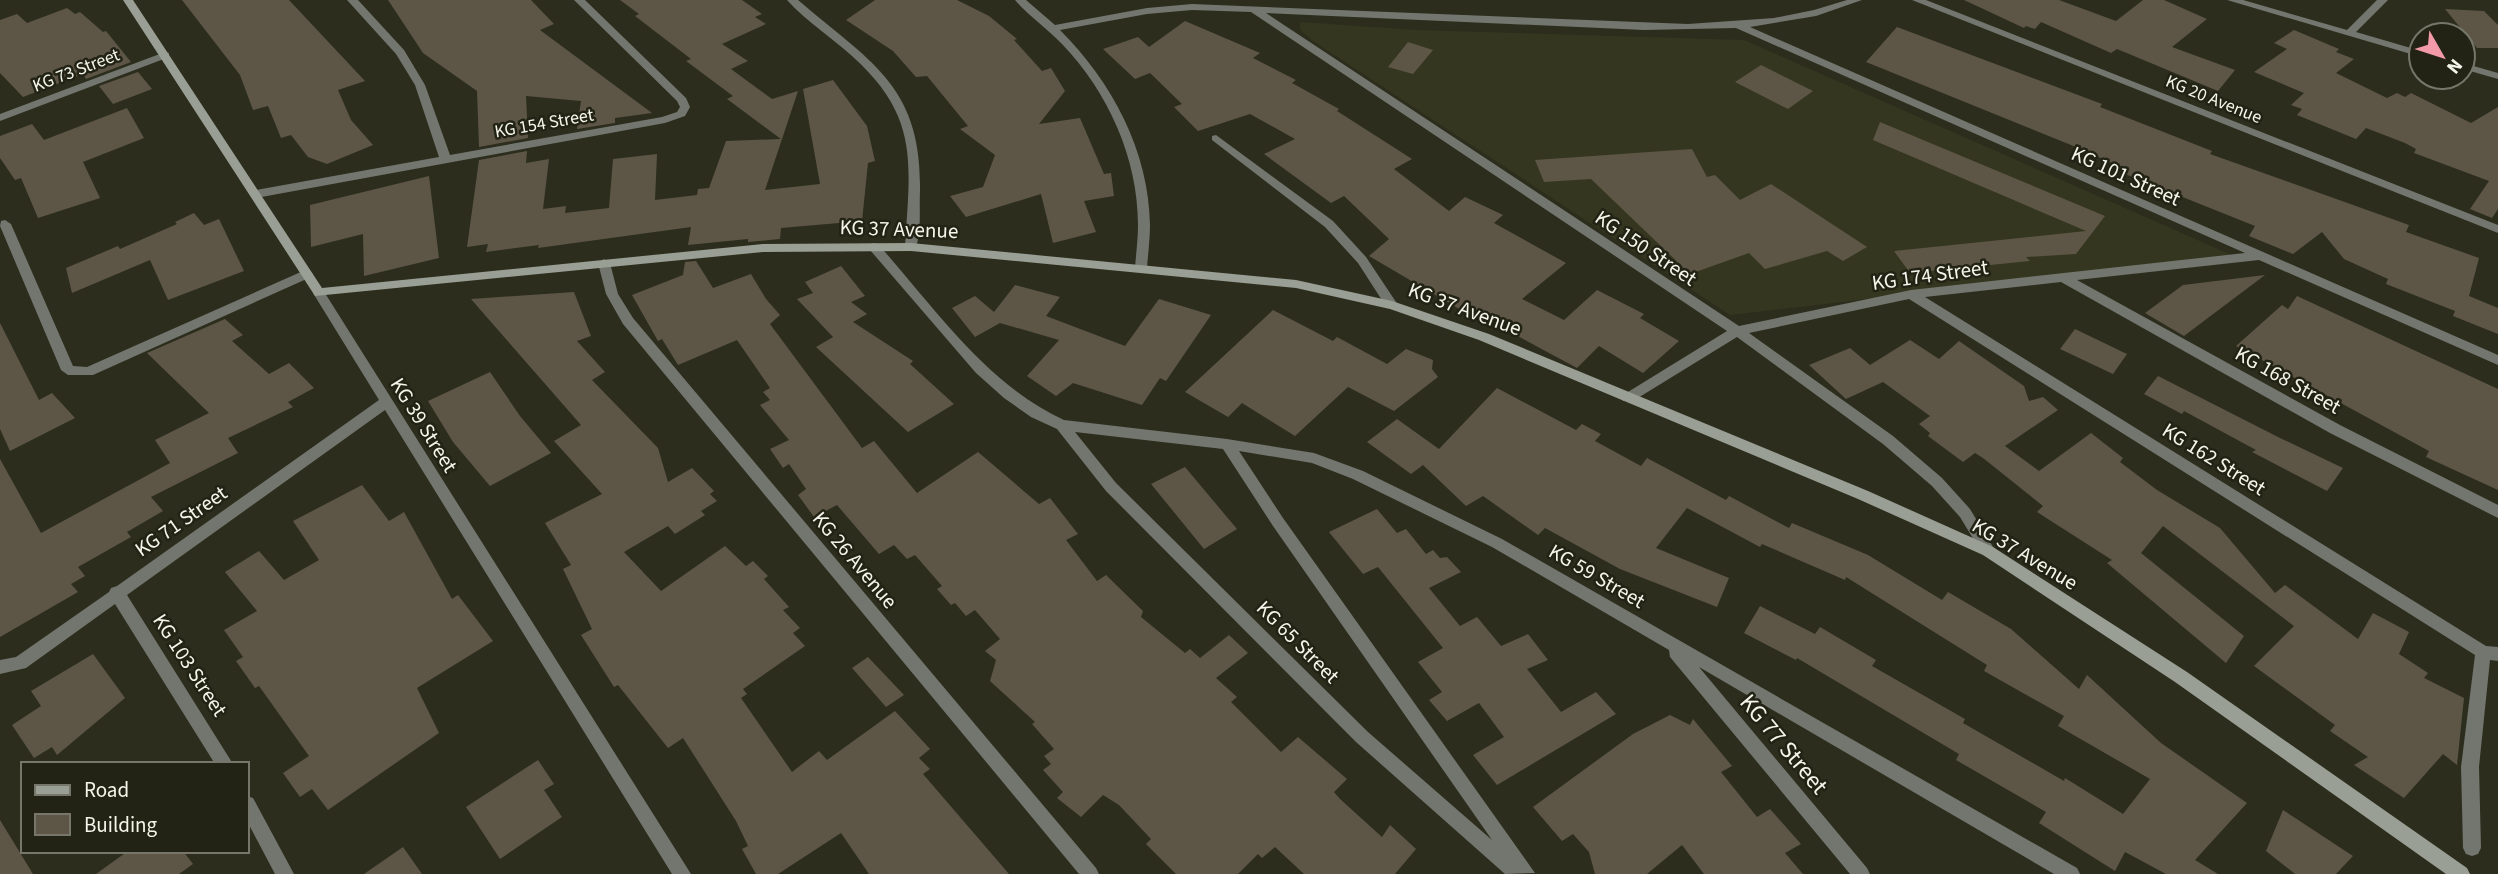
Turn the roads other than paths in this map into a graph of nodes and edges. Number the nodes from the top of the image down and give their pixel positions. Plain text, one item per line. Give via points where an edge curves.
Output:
1 (128, 0) edge
2 (352, 0) edge
3 (579, 0) edge
4 (792, 0) edge
5 (1020, 0) edge
6 (1391, 0) edge
7 (1857, 0) edge
8 (1917, 0) edge
9 (2232, 0) edge
10 (2383, 0) edge
11 (1253, 9) junction
12 (1400, 16) junction
13 (1739, 26) junction
14 (1056, 28) junction
15 (2349, 33) junction
16 (2407, 50) edge
17 (165, 55) junction
18 (2477, 70) edge
19 (2498, 76) edge
20 (0, 118) edge
21 (1216, 138) dead end
22 (445, 158) junction
23 (256, 194) junction
24 (2, 221) edge
25 (2498, 229) edge
26 (874, 247) junction
27 (911, 247) junction
28 (2258, 256) junction
29 (604, 263) junction
30 (1141, 268) junction
31 (307, 274) junction
32 (2062, 277) junction
33 (319, 293) junction
34 (1911, 294) junction
35 (1392, 304) junction
36 (1737, 331) junction
37 (2498, 359) edge
38 (1628, 398) junction
39 (385, 403) junction
40 (1062, 425) junction
41 (1227, 444) junction
42 (2498, 512) edge
43 (1988, 551) junction
44 (116, 592) junction
45 (1670, 644) junction
46 (2490, 653) edge
47 (0, 667) edge
48 (224, 762) edge
49 (248, 806) edge
50 (2472, 848) dead end
51 (285, 874) edge
52 (682, 874) edge
53 (1090, 874) edge
54 (1518, 874) edge
55 (1527, 874) edge
56 (1861, 874) edge
57 (2071, 874) edge
58 (2461, 874) edge

1 - 17 street, KG 39 Street
2 - 22 street via 400,52 420,85
3 - 22 street, KG 154 Street via 682,100 681,114
4 - 27 street via 864,62 900,105 912,141 915,177
5 - 14 street
6 - 12 street
7 - 13 street via 1835,9
8 - 25 street, KG 20 Avenue
9 - 15 street
10 - 15 street
11 - 12 street
11 - 14 street via 1147,11
11 - 36 street, KG 150 Street
12 - 13 street
13 - 28 street, KG 101 Street
14 - 30 street via 1100,82 1123,125 1144,218
15 - 16 street
17 - 20 street, KG 73 Street
17 - 23 street, KG 39 Street
18 - 19 street
21 - 35 street via 1329,224 1362,260
22 - 23 street, KG 154 Street
23 - 31 street, KG 39 Street
24 - 31 street via 68,370 79,372 162,342
26 - 27 street, KG 37 Avenue
26 - 29 street, KG 37 Avenue via 762,248
26 - 40 street via 981,370 1009,396
27 - 30 street, KG 37 Avenue
28 - 32 street, KG 174 Street
28 - 37 street, KG 101 Street
29 - 33 street, KG 37 Avenue
29 - 53 street, KG 26 Avenue via 612,294 628,321
30 - 35 street, KG 37 Avenue via 1296,284
31 - 33 street, KG 39 Street
32 - 34 street, KG 174 Street
32 - 42 street, KG 168 Street via 2335,429
33 - 39 street, KG 39 Street
34 - 36 street, KG 174 Street
34 - 46 street, KG 162 Street
35 - 38 street, KG 37 Avenue
36 - 38 street, KG 174 Street
36 - 43 street, KG 150 Street via 1888,440 1927,474 1965,513
38 - 43 street, KG 37 Avenue
39 - 44 street, KG 71 Street
39 - 52 street, KG 39 Street
40 - 41 street, KG 59 Street
40 - 54 street, KG 65 Street via 1111,487 1362,737
41 - 45 street, KG 59 Street via 1314,458 1359,475 1497,543
41 - 55 street
43 - 58 street, KG 37 Avenue via 2181,677
44 - 47 street, KG 71 Street via 20,663
44 - 48 street, KG 103 Street
45 - 56 street, KG 77 Street
45 - 57 street, KG 59 Street
46 - 50 street via 2470,767
49 - 51 street

